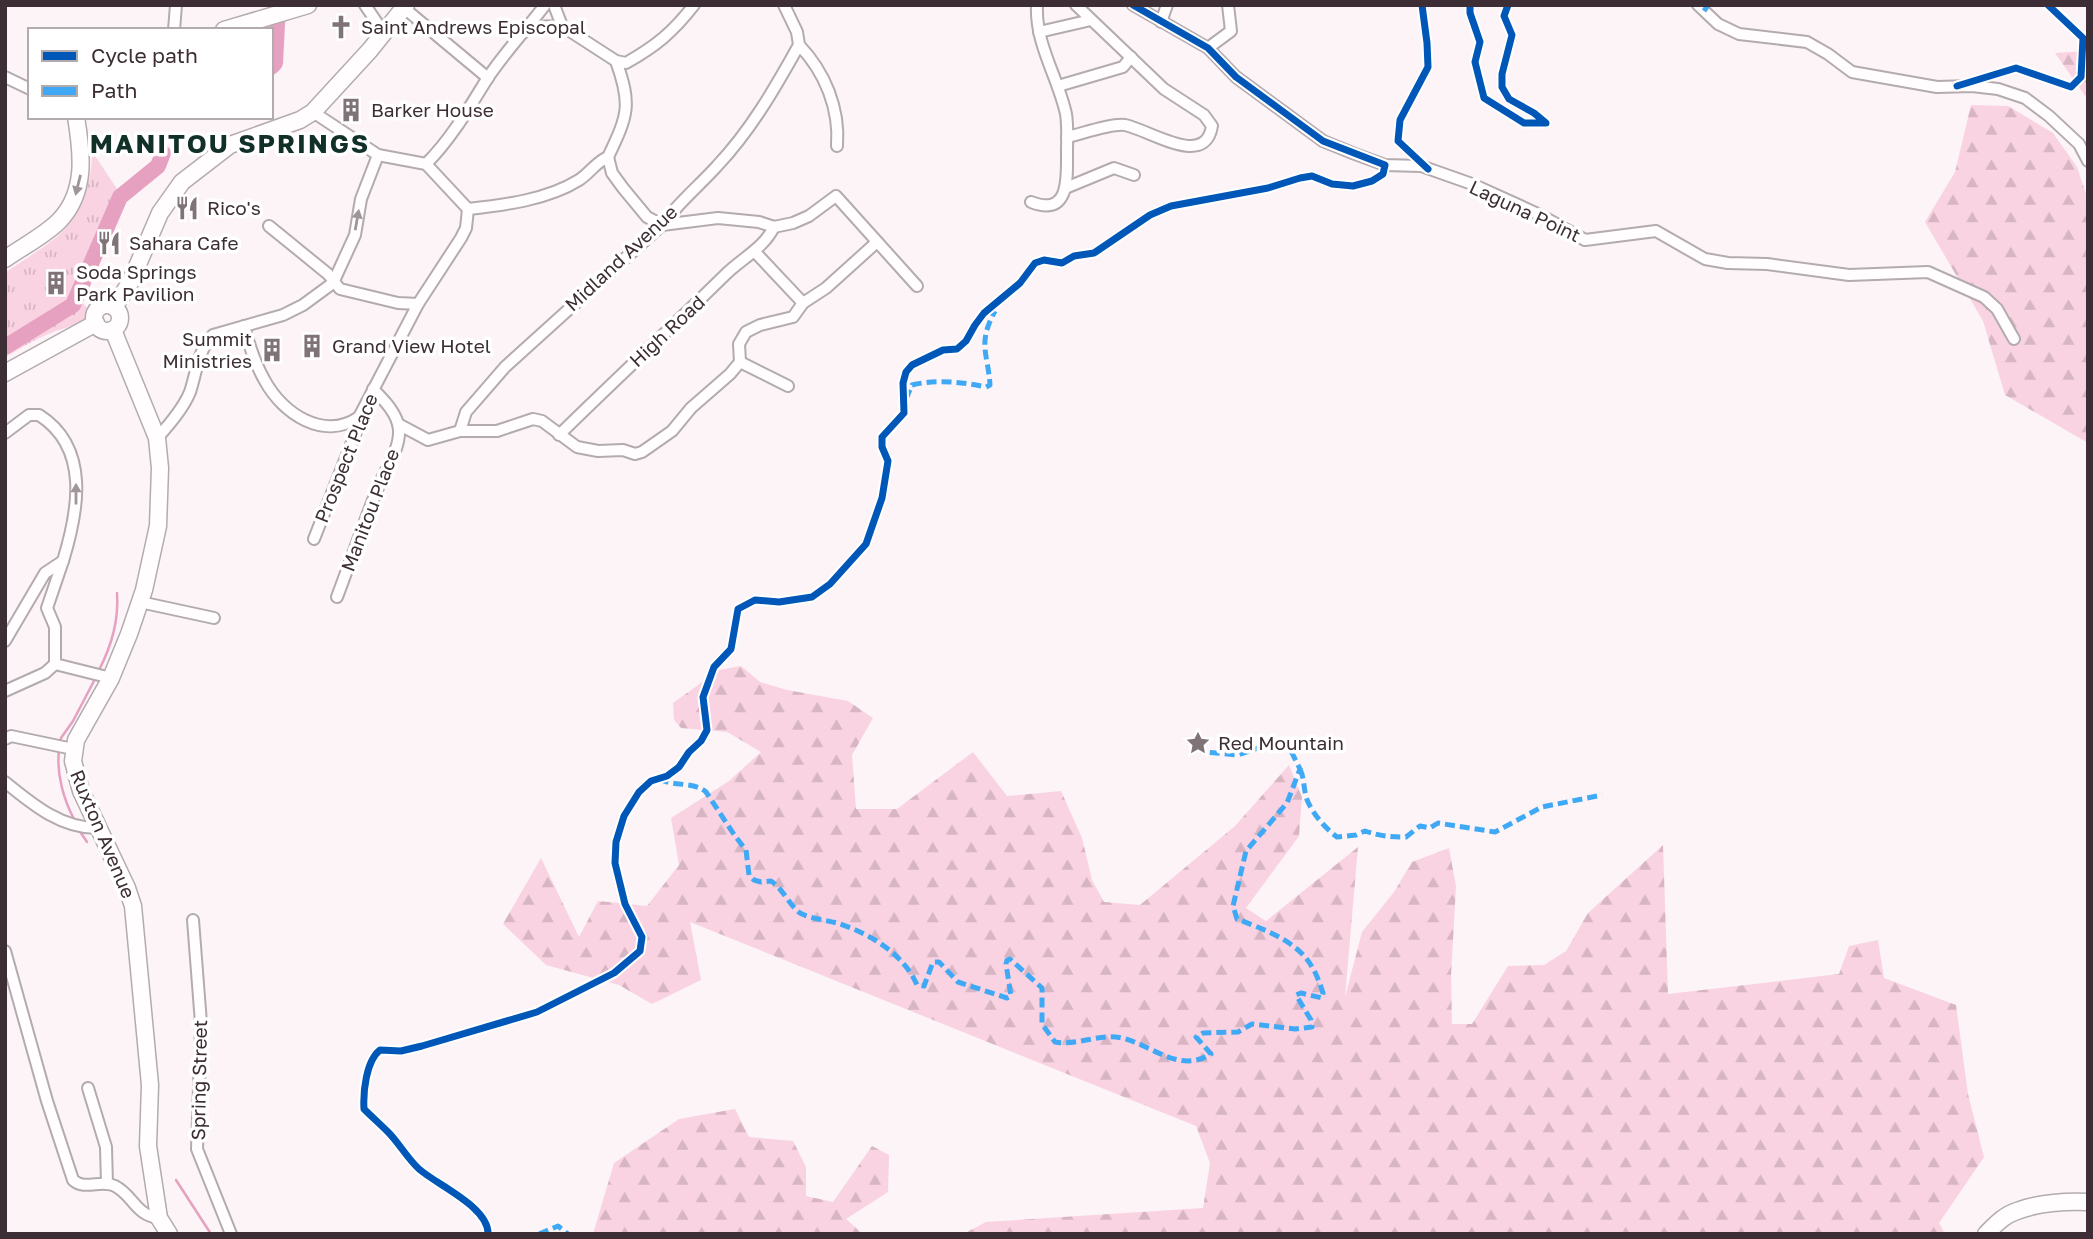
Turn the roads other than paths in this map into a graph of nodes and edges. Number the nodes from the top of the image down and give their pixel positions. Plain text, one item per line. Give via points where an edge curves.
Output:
1 (176, 5) edge
2 (308, 5) edge
3 (365, 5) edge
4 (545, 5) edge
5 (554, 5) edge
6 (694, 5) edge
7 (784, 5) edge
8 (1037, 5) edge
9 (1076, 5) edge
10 (1133, 5) edge
11 (1167, 5) edge
12 (1228, 5) edge
13 (1698, 5) edge
14 (405, 7) edge
15 (274, 12) edge
16 (1091, 20) junction
17 (1161, 22) junction
18 (562, 26) junction
19 (529, 27) junction
20 (174, 28) edge
21 (230, 28) edge
22 (1039, 32) junction
23 (384, 33) junction
24 (799, 45) junction
25 (1208, 48) junction
26 (1131, 57) junction
27 (616, 61) junction
28 (488, 78) junction
29 (9, 79) edge
30 (1058, 86) junction
31 (28, 88) edge
32 (5, 92) edge
33 (313, 112) junction
34 (76, 119) edge
35 (1067, 137) junction
36 (837, 146) dead end
37 (379, 155) junction
38 (608, 157) junction
39 (2088, 160) edge
40 (426, 164) junction
41 (1134, 175) dead end
42 (1068, 187) junction
43 (1031, 202) dead end
44 (468, 209) junction
45 (662, 225) junction
46 (269, 226) dead end
47 (774, 227) junction
48 (877, 242) junction
49 (755, 252) junction
50 (5, 259) edge
51 (333, 283) junction
52 (918, 286) dead end
53 (803, 303) junction
54 (418, 304) junction
55 (114, 307) junction
56 (96, 323) junction
57 (244, 326) junction
58 (113, 330) junction
59 (2014, 339) dead end
60 (740, 362) junction
61 (5, 373) edge
62 (788, 386) dead end
63 (373, 389) junction
64 (359, 417) junction
65 (398, 424) junction
66 (460, 431) junction
67 (5, 433) edge
68 (559, 435) junction
69 (158, 438) junction
70 (314, 539) dead end
71 (63, 561) junction
72 (337, 597) dead end
73 (140, 602) junction
74 (214, 618) dead end
75 (5, 641) edge
76 (55, 664) junction
77 (102, 675) junction
78 (5, 691) edge
79 (8, 738) edge
80 (64, 747) junction
81 (5, 782) edge
82 (99, 828) junction
83 (193, 920) dead end
84 (5, 951) edge
85 (88, 1088) dead end
86 (107, 1184) junction
87 (2088, 1202) edge
88 (159, 1218) junction
89 (169, 1234) edge
90 (231, 1234) edge
91 (1986, 1234) edge

1 - 20 street
2 - 15 street
3 - 23 street
4 - 19 street
5 - 18 street
6 - 27 street via 656,46 626,63
7 - 24 street
8 - 22 street
9 - 16 street
10 - 17 street, Laguna Point
11 - 17 street
12 - 25 street via 1231,32
13 - 39 street via 1718,24 1740,34 1807,42 1852,72 1937,87 1998,89 2025,98 2079,144
14 - 23 street
14 - 28 street
15 - 21 street
16 - 22 street
16 - 26 street
17 - 25 street, Laguna Point
18 - 19 street
18 - 27 street
19 - 28 street
22 - 30 street
23 - 33 street
24 - 36 street via 813,59 828,89 838,128
24 - 45 street, Midland Avenue via 749,127
25 - 59 street, Laguna Point via 1236,77 1323,141 1385,164 1421,166 1472,184 1585,240 1656,231 1705,259 1728,264 1767,264 1849,275 1928,272 1984,297 1997,309
26 - 30 street via 1123,67
26 - 35 street via 1164,89 1204,115 1212,126 1210,137 1190,147 1123,124
27 - 38 street via 627,109
28 - 40 street
29 - 31 street
29 - 32 street
30 - 35 street
33 - 37 street
33 - 55 street via 230,145 182,182 160,213 130,283
34 -> 50 street via 82,167 74,198 59,222
35 - 42 street
37 - 40 street
51 -> 37 street via 355,235 361,199
38 - 44 street via 560,189
38 - 45 street via 623,188 647,217
40 - 44 street
41 - 42 street via 1114,168
42 - 43 street via 1052,205
44 - 54 street, Prospect Place via 461,238
45 - 47 street via 718,218
45 - 66 street, Midland Avenue via 505,367 466,412
46 - 51 street
47 - 48 street via 809,216 836,196
47 - 49 street, High Road
48 - 52 street
48 - 53 street
49 - 53 street
49 - 68 street, High Road
51 - 54 street via 367,298
51 - 57 street via 283,315
53 - 60 street via 793,317 746,332 740,344
54 - 63 street, Prospect Place
55 - 56 street via 99,309
55 - 58 street via 120,320
56 - 58 street via 104,331
56 - 61 street
57 - 64 street via 265,383 292,412 324,428
57 - 69 street via 218,332 208,340 199,355 189,394
58 - 69 street, Ruxton Avenue
60 - 62 street
60 - 68 street via 672,430 635,454 587,449
63 - 64 street, Prospect Place
63 - 65 street, Manitou Place
64 - 70 street, Prospect Place
65 - 66 street via 428,440
65 - 72 street, Manitou Place via 394,453
66 - 68 street via 485,433 533,419
71 -> 67 street via 76,510 70,452 44,418 34,414
69 - 73 street, Ruxton Avenue via 158,526
71 - 75 street via 45,573
71 - 76 street via 47,608 55,627
73 - 74 street
73 - 77 street, Ruxton Avenue
76 - 77 street
76 - 78 street via 42,675
77 - 80 street, Ruxton Avenue via 80,732
79 - 80 street
80 - 82 street, Ruxton Avenue
81 - 82 street via 42,811 75,826
82 - 88 street, Ruxton Avenue via 135,916 150,1085 147,1136
83 - 90 street, Spring Street via 201,1023 197,1149
84 - 86 street via 67,1168 79,1185
85 - 86 street via 106,1147
86 - 88 street via 119,1189 144,1214
87 - 91 street via 2017,1211
88 - 89 street, Ruxton Avenue

